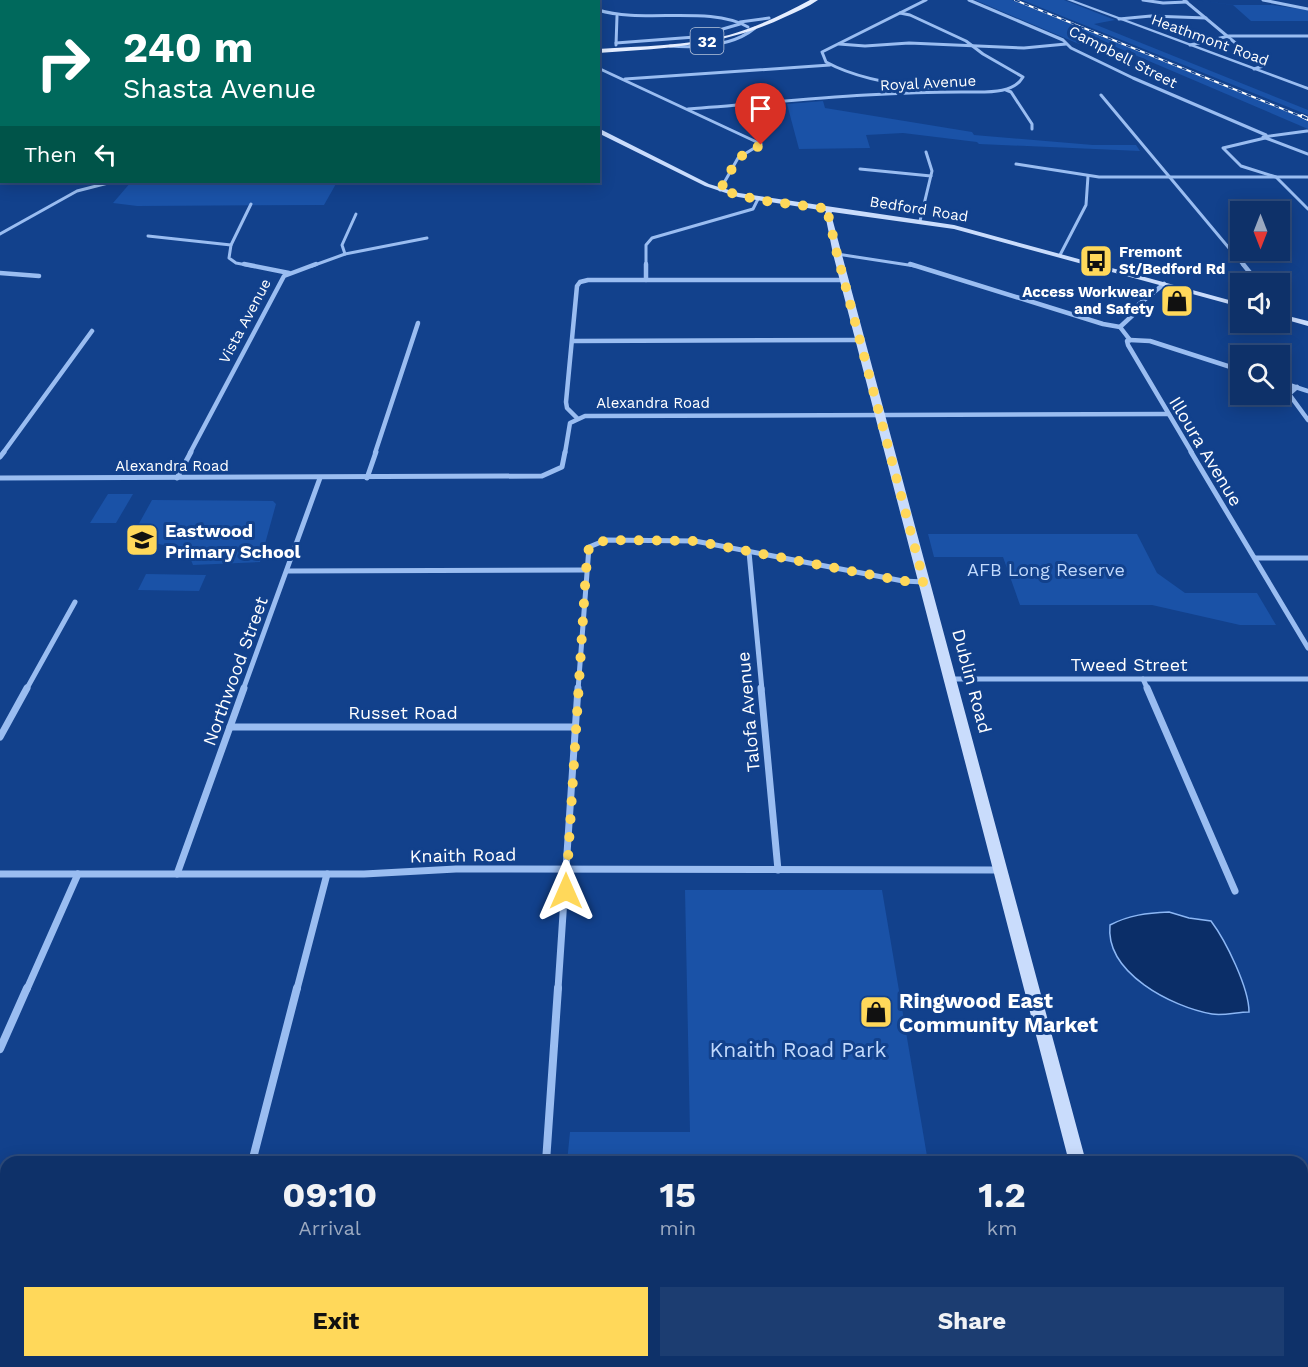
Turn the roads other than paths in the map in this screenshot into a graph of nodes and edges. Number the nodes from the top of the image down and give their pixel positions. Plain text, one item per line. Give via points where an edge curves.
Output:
1 (800, 0) edge
2 (926, 0) edge
3 (969, 0) edge
4 (1069, 0) edge
5 (1143, 0) edge
6 (1263, 0) edge
7 (814, 1) edge
8 (1185, 1) edge
9 (1308, 9) edge
10 (600, 11) edge
11 (900, 13) junction
12 (617, 16) junction
13 (1207, 18) junction
14 (1119, 19) junction
15 (747, 25) junction
16 (1229, 36) junction
17 (1308, 36) edge
18 (616, 44) junction
19 (838, 44) junction
20 (1066, 44) junction
21 (1190, 45) junction
22 (972, 46) junction
23 (600, 48) edge
24 (600, 49) edge
25 (830, 65) junction
26 (600, 69) edge
27 (1254, 69) junction
28 (624, 79) junction
29 (888, 82) junction
30 (1308, 89) edge
31 (1005, 90) junction
32 (971, 91) junction
33 (916, 93) junction
34 (1101, 95) dead end
35 (688, 109) junction
36 (1032, 129) dead end
37 (600, 131) edge
38 (1307, 131) edge
39 (1266, 137) junction
40 (1276, 138) junction
41 (926, 152) dead end
42 (1308, 154) edge
43 (1016, 164) dead end
44 (860, 169) dead end
45 (931, 176) junction
46 (1088, 176) junction
47 (1169, 177) junction
48 (1276, 177) junction
49 (1308, 177) edge
50 (108, 183) edge
51 (720, 190) junction
52 (758, 200) junction
53 (251, 204) dead end
54 (830, 209) junction
55 (1308, 209) edge
56 (356, 214) dead end
57 (920, 221) junction
58 (0, 234) edge
59 (148, 236) dead end
60 (427, 238) dead end
61 (231, 245) junction
62 (345, 254) junction
63 (837, 254) junction
64 (1060, 255) junction
65 (0, 273) edge
66 (1250, 273) edge
67 (289, 274) junction
68 (39, 276) dead end
69 (646, 280) junction
70 (844, 280) junction
71 (1164, 284) junction
72 (1230, 302) edge
73 (1290, 319) edge
74 (418, 323) dead end
75 (1308, 324) edge
76 (1120, 327) junction
77 (92, 331) dead end
78 (861, 340) junction
79 (1131, 340) junction
80 (573, 341) junction
81 (1230, 367) edge
82 (1290, 385) edge
83 (1297, 387) junction
84 (1308, 391) edge
85 (1168, 414) junction
86 (879, 415) junction
87 (577, 418) junction
88 (1308, 420) edge
89 (0, 458) edge
90 (0, 478) edge
91 (177, 478) junction
92 (320, 478) junction
93 (367, 478) junction
94 (749, 552) junction
95 (1255, 558) junction
96 (1308, 558) edge
97 (586, 570) junction
98 (287, 571) junction
99 (924, 582) junction
100 (75, 602) dead end
101 (1308, 648) edge
102 (950, 679) junction
103 (1143, 679) junction
104 (1308, 679) edge
105 (230, 727) junction
106 (575, 727) junction
107 (0, 737) edge
108 (566, 869) junction
109 (778, 870) junction
110 (999, 870) junction
111 (0, 874) edge
112 (78, 874) junction
113 (177, 874) junction
114 (327, 874) junction
115 (1235, 891) dead end
116 (0, 1049) edge
117 (254, 1156) edge
118 (546, 1156) edge
119 (1076, 1156) edge

1 - 7 main road
1 - 15 main road, 32 via 769,18
2 - 11 street
3 - 20 street, Campbell Street
4 - 14 street, Heathmont Road
5 - 8 street
6 - 9 street
7 - 15 main road, 32
8 - 13 street
10 - 12 street
11 - 19 street
11 - 22 street, Royal Avenue
12 - 15 street via 699,16
12 - 18 street
13 - 14 street
13 - 16 street
14 - 21 street, Heathmont Road
15 - 18 main road, 32 via 695,39
15 - 24 main road, 32 via 723,38 669,46
16 - 17 street
16 - 21 street
16 - 27 street via 1263,66
18 - 23 main road, 32
19 - 22 street
19 - 25 street via 822,52
20 - 22 street via 1024,48
20 - 39 street, Campbell Street
21 - 27 street, Heathmont Road
22 - 31 street, Royal Avenue via 1023,77 1020,83
25 - 28 street
25 - 29 street
26 - 28 street
27 - 30 street, Heathmont Road
28 - 35 street
29 - 32 street
29 - 33 street
31 - 32 street, Royal Avenue
31 - 36 street via 1012,94
32 - 33 street, Royal Avenue
33 - 35 street, Royal Avenue
34 - 47 street
35 - 51 street via 761,144 738,158
37 - 51 main road, Bedford Road
38 - 40 street
39 - 40 street
39 - 48 street via 1223,148 1241,166
40 - 42 street
41 - 45 street via 932,166
43 - 46 street
44 - 45 street
45 - 57 street
46 - 47 street
46 - 64 street via 1086,205
47 - 48 street
47 - 66 street
48 - 49 street
48 - 55 street
50 - 58 street via 77,191
51 - 52 main road, Bedford Road
52 - 54 main road, Bedford Road
52 - 69 street via 753,209 652,238 646,245
53 - 61 street
54 - 57 main road, Bedford Road
54 - 63 main road, Dublin Road
56 - 62 street via 342,245
57 - 64 main road, Bedford Road
59 - 61 street
60 - 62 street, Vista Avenue
61 - 67 street via 228,255 232,261
62 - 67 street, Vista Avenue
63 - 70 main road, Dublin Road
63 - 76 street via 909,264
64 - 71 main road, Bedford Road
65 - 68 street
67 - 91 street, Vista Avenue via 281,279
69 - 70 street
69 - 80 street via 580,282
70 - 78 main road, Dublin Road
71 - 72 main road, Bedford Road
71 - 76 street via 1132,309 1134,314
73 - 75 main road
74 - 93 street
76 - 79 street, Illoura Avenue
77 - 89 street
78 - 80 street
78 - 86 main road, Dublin Road
79 - 81 street via 1150,341
79 - 85 street, Illoura Avenue via 1128,345
80 - 87 street via 566,402
82 - 83 street
83 - 84 street
83 - 88 street via 1289,394
85 - 86 street, Alexandra Road
85 - 95 street, Illoura Avenue
86 - 87 street, Alexandra Road
86 - 99 main road, Dublin Road
87 - 93 street, Alexandra Road via 570,423 562,467 542,476
90 - 91 street, Alexandra Road
91 - 92 street, Alexandra Road
92 - 93 street, Alexandra Road
92 - 98 street, Northwood Street
94 - 97 street via 695,541 606,540 589,547
94 - 99 street
94 - 109 street, Talofa Avenue
95 - 96 street
95 - 101 street, Illoura Avenue
97 - 98 street
97 - 106 street
98 - 105 street, Northwood Street
99 - 102 main road, Dublin Road
100 - 107 street
102 - 103 street, Tweed Street
102 - 110 main road, Dublin Road
103 - 104 street, Tweed Street
103 - 115 street
105 - 106 street, Russet Road
105 - 113 street, Northwood Street
106 - 108 street
108 - 109 street, Knaith Road
108 - 114 street, Knaith Road
108 - 118 street
109 - 110 street, Knaith Road
110 - 119 main road, Dublin Road
111 - 112 street, Knaith Road
112 - 113 street, Knaith Road
112 - 116 street
113 - 114 street, Knaith Road
114 - 117 street

